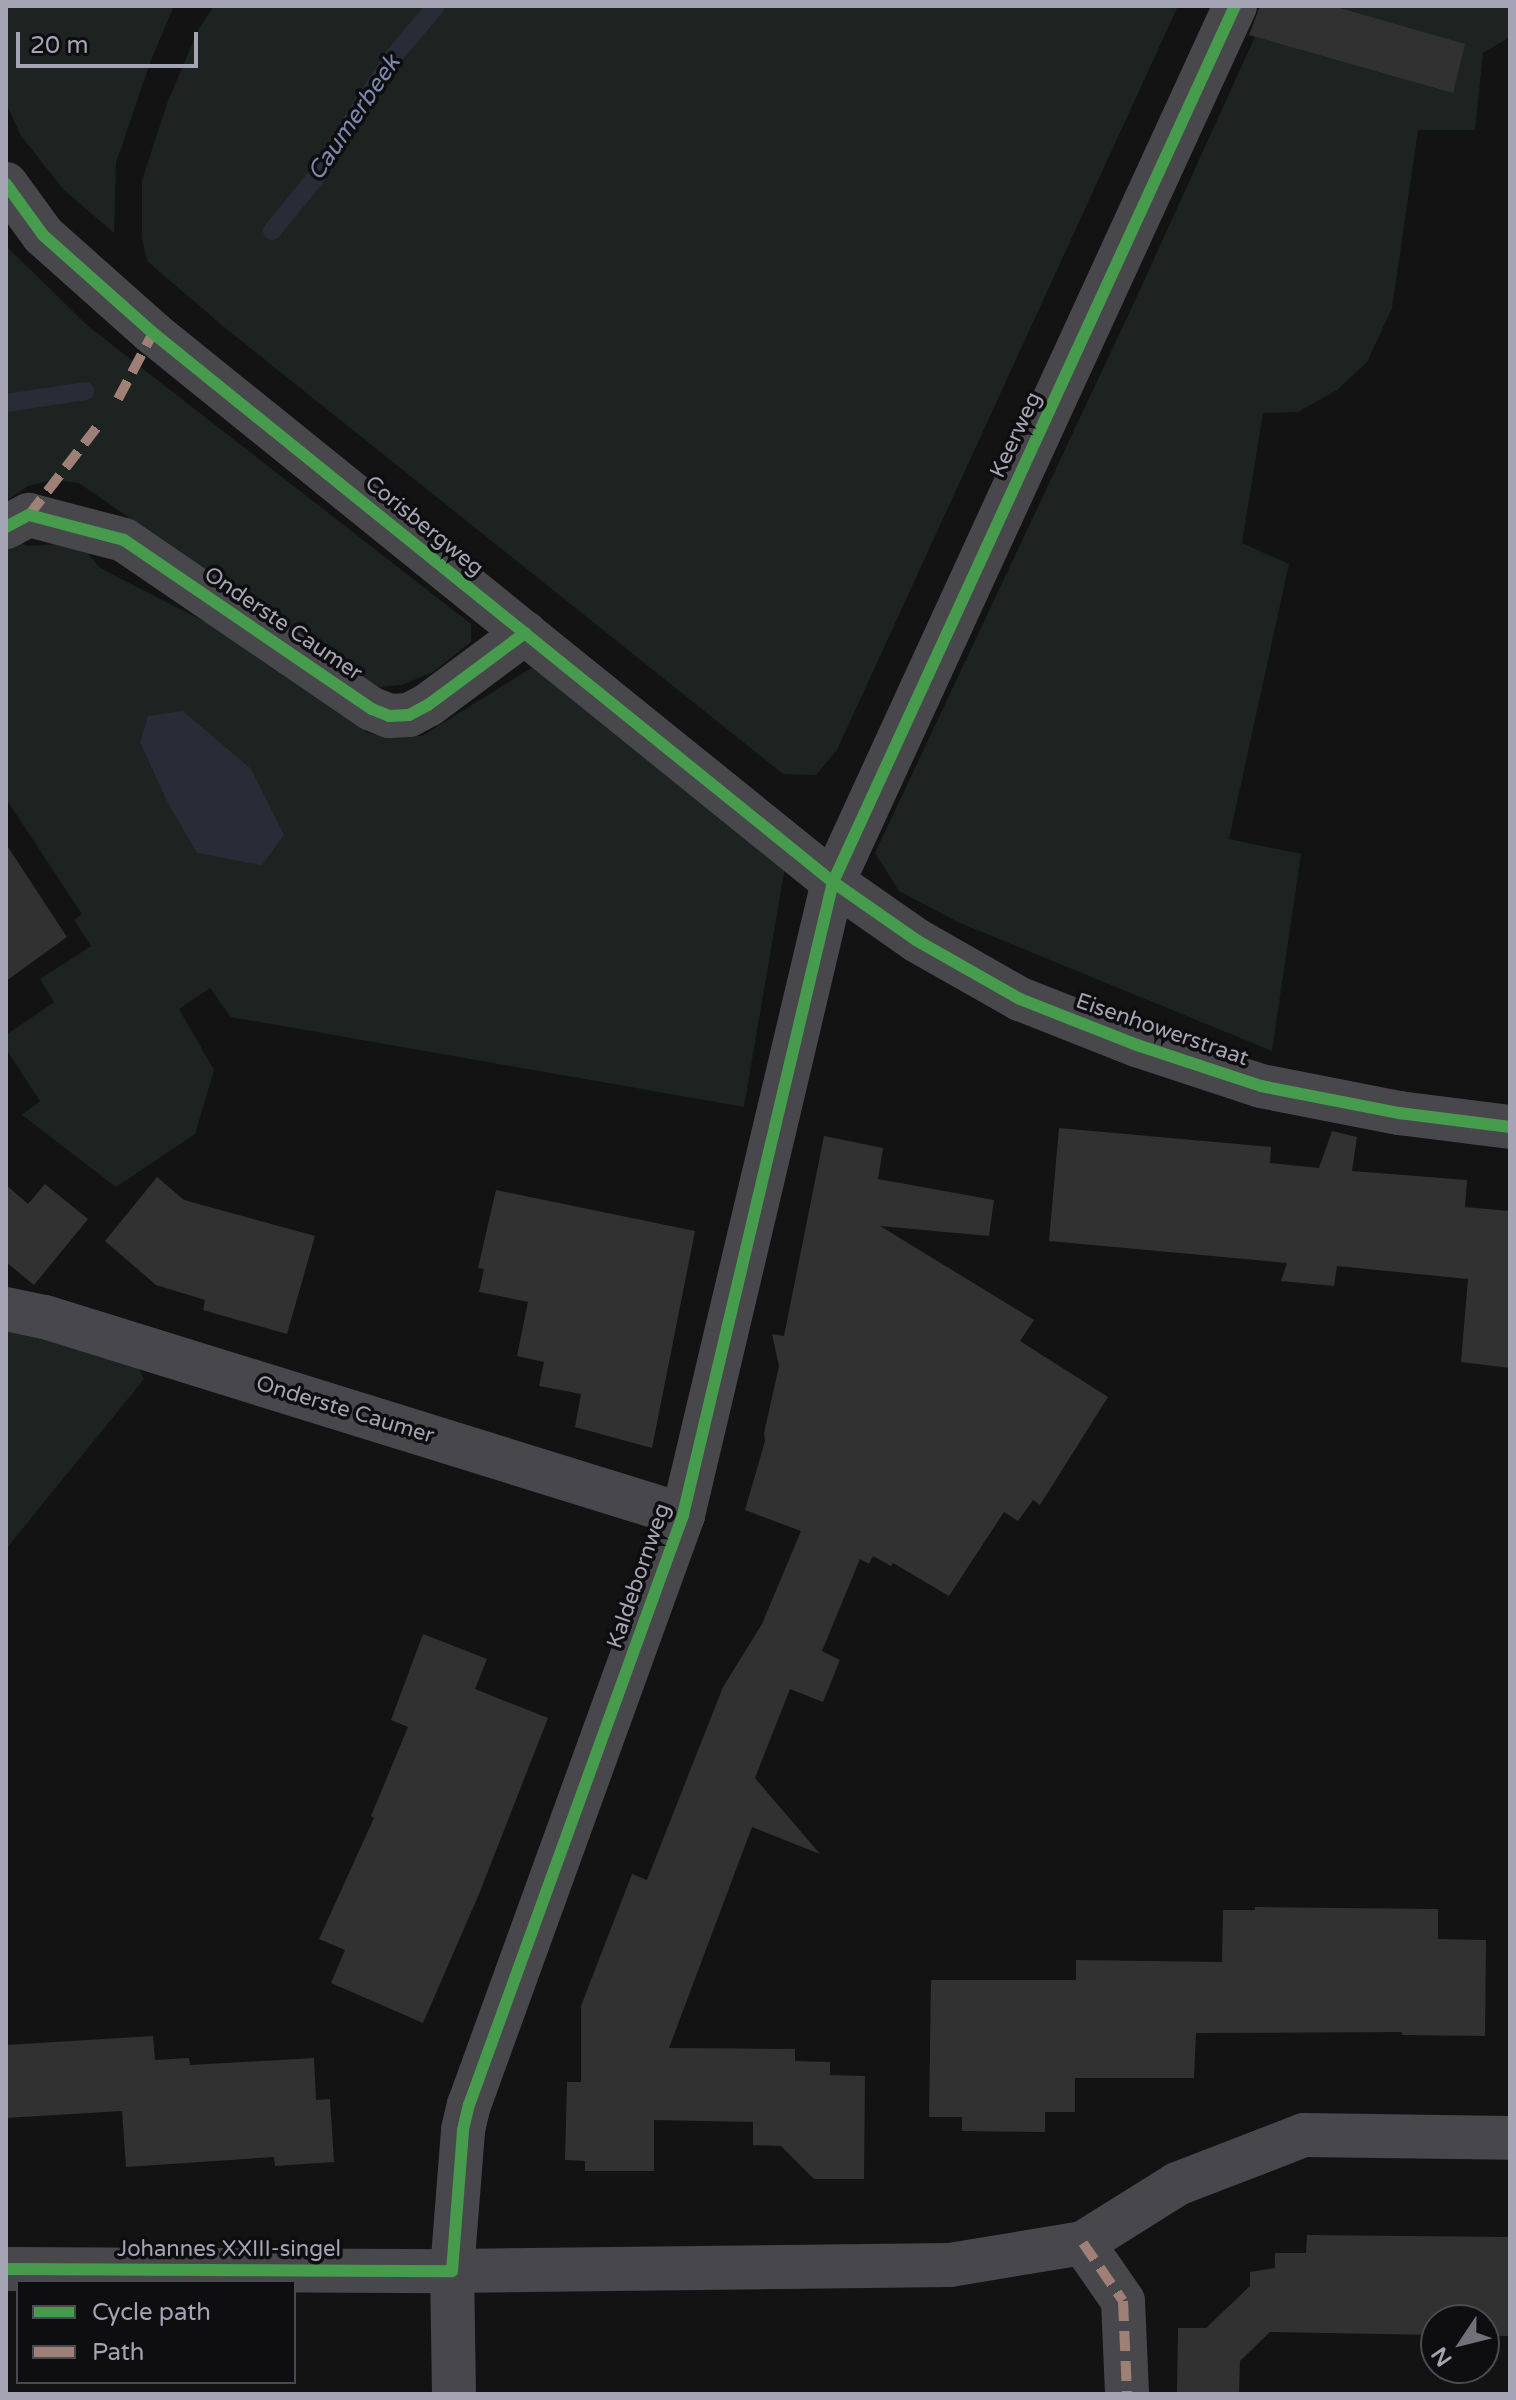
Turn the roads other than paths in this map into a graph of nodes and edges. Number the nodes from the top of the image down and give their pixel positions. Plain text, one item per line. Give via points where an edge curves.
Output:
1 (1235, 6) edge
2 (6, 184) edge
3 (6, 527) edge
4 (525, 633) junction
5 (833, 882) junction
6 (1510, 1127) edge
7 (6, 1309) edge
8 (683, 1515) junction
9 (1510, 2138) edge
10 (1083, 2243) junction
11 (6, 2269) edge
12 (452, 2271) junction
13 (454, 2394) edge
14 (1127, 2394) edge

1 - 5 street, Keerweg
2 - 4 street, Corisbergweg via 43,235 153,333
3 - 4 street, Onderste Caumer via 29,515 124,540 389,716 409,715 428,705
4 - 5 street, Corisbergweg
5 - 6 street, Eisenhowerstraat via 916,940 1020,999 1137,1045 1261,1086 1399,1113
5 - 8 street, Kaldebornweg
7 - 8 street, Onderste Caumer
8 - 12 street, Kaldebornweg via 469,2105
9 - 10 street, Johannes XXIII-singel via 1304,2135 1177,2184
10 - 12 street, Johannes XXIII-singel via 950,2265
10 - 14 street via 1123,2301
11 - 12 street, Johannes XXIII-singel
12 - 13 street, Kaldebornweg

